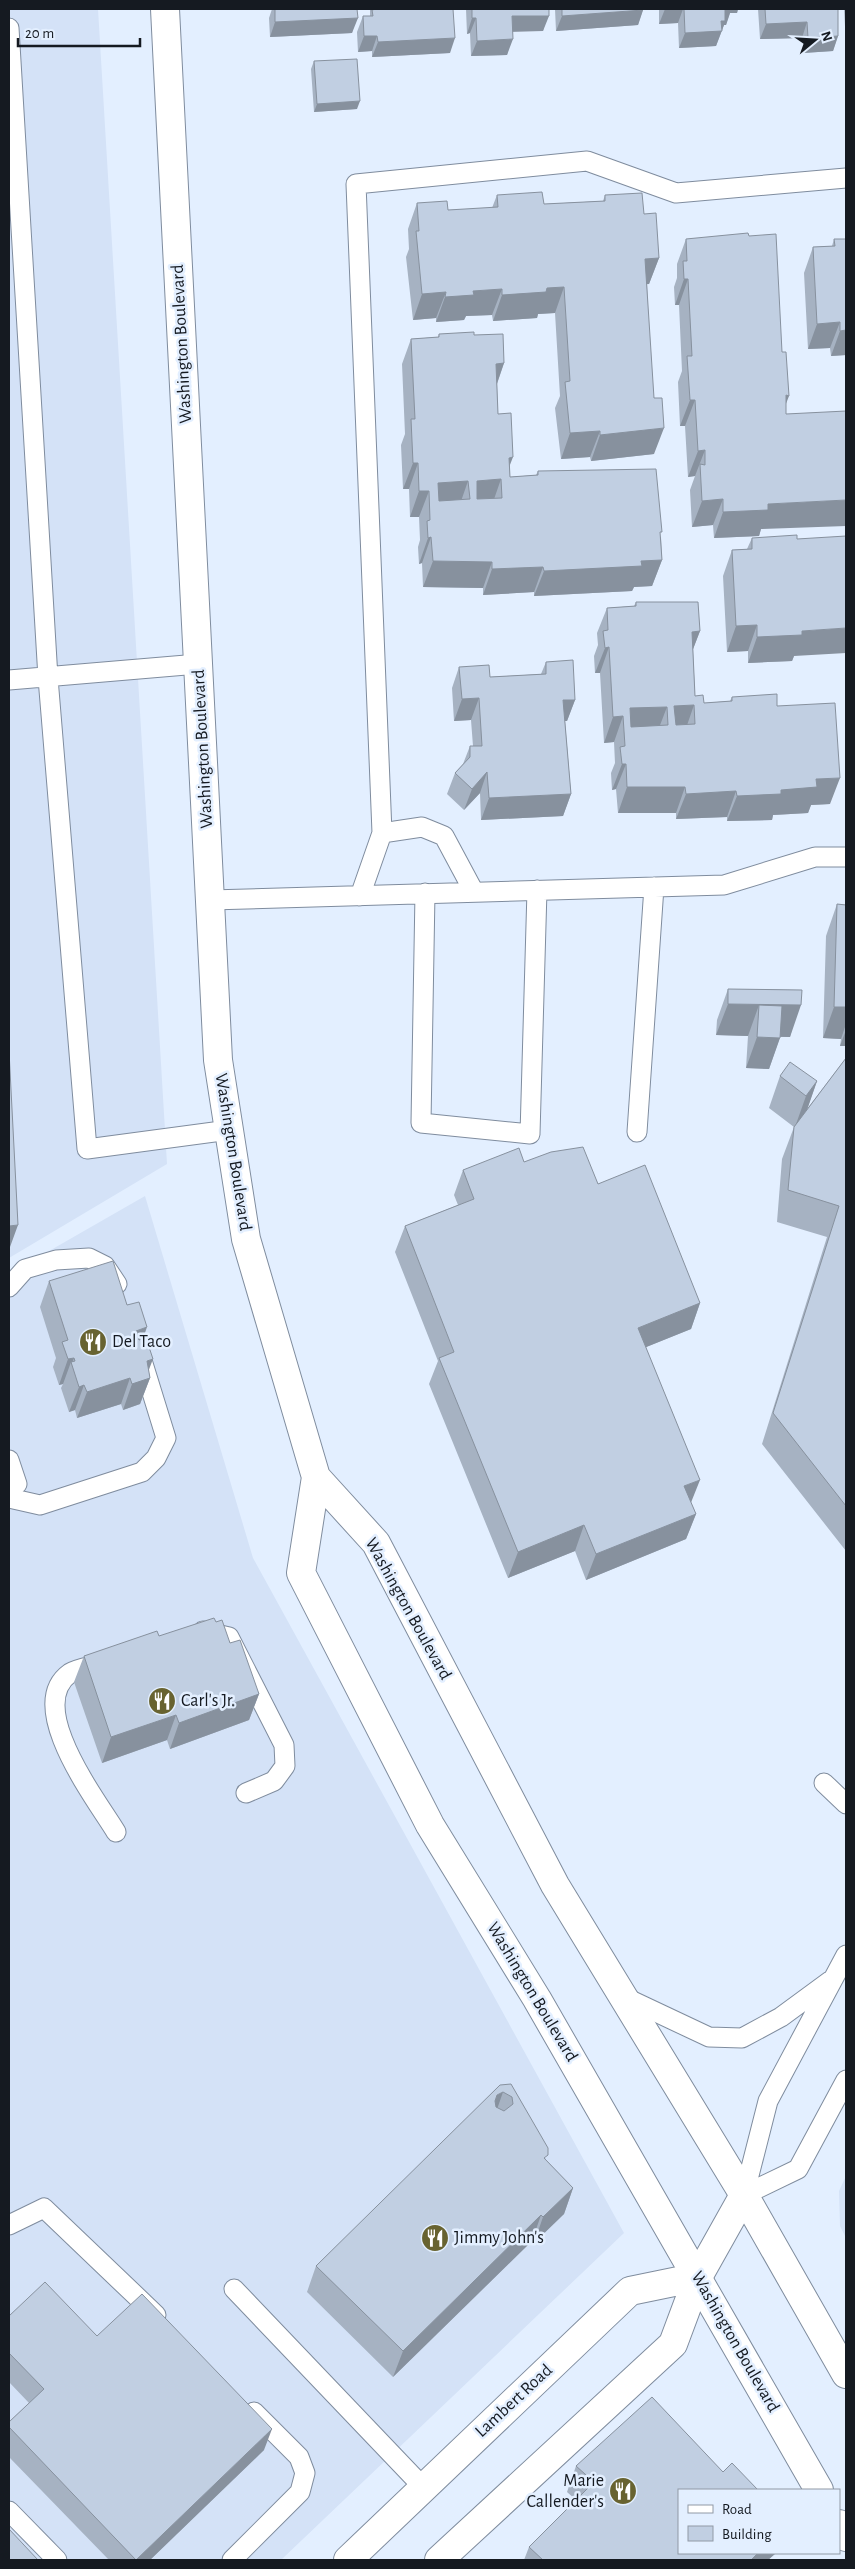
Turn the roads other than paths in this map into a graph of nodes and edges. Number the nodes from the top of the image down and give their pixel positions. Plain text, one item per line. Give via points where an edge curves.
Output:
1 (165, 9) edge
2 (9, 28) edge
3 (846, 178) edge
4 (198, 664) junction
5 (48, 678) junction
6 (9, 680) edge
7 (382, 833) junction
8 (846, 856) edge
9 (654, 887) junction
10 (537, 890) junction
11 (474, 892) junction
12 (425, 894) junction
13 (360, 896) junction
14 (210, 900) junction
15 (229, 1130) junction
16 (638, 1132) dead end
17 (9, 1287) edge
18 (124, 1299) edge
19 (135, 1336) edge
20 (9, 1460) edge
21 (316, 1477) junction
22 (9, 1490) edge
23 (9, 1498) edge
24 (187, 1636) edge
25 (124, 1656) edge
26 (824, 1783) dead end
27 (246, 1794) dead end
28 (846, 1804) edge
29 (116, 1832) dead end
30 (846, 1955) edge
31 (835, 1977) junction
32 (622, 1996) junction
33 (846, 2080) edge
34 (744, 2195) junction
35 (9, 2225) edge
36 (698, 2277) junction
37 (234, 2289) dead end
38 (168, 2327) edge
39 (846, 2374) edge
40 (244, 2402) edge
41 (423, 2487) junction
42 (819, 2489) edge
43 (9, 2510) edge
44 (840, 2526) edge
45 (846, 2538) edge
46 (57, 2560) edge
47 (232, 2560) edge
48 (348, 2560) edge
49 (440, 2560) edge

1 - 4 main road, Washington Boulevard
2 - 5 lane
3 - 7 lane via 676,193 587,161 356,184
4 - 5 lane
4 - 14 main road, Washington Boulevard
5 - 6 lane
5 - 15 lane via 87,1149
7 - 11 lane via 422,827 444,836
7 - 13 lane
8 - 9 lane via 815,857 724,885
9 - 10 lane
9 - 16 lane
10 - 11 lane
10 - 12 lane via 530,1134 421,1123
11 - 12 lane
12 - 13 lane
13 - 14 lane
14 - 15 main road, Washington Boulevard via 218,1060
15 - 21 main road, Washington Boulevard via 246,1239
17 - 18 lane via 25,1269 56,1260 89,1258 106,1266
19 - 23 lane via 166,1438 156,1458 142,1472 40,1505
20 - 22 lane via 17,1484
21 - 32 main road, Washington Boulevard via 376,1543 555,1885
21 - 36 main road, Washington Boulevard via 300,1574 430,1826 537,1999
24 - 27 lane via 205,1631 229,1637 284,1745 285,1766 274,1781
25 - 29 lane via 70,1673 55,1693 55,1716 65,1749
26 - 28 lane
30 - 31 lane
31 - 32 lane via 781,2017 742,2038 709,2037
31 - 34 lane via 768,2101
32 - 34 main road, Washington Boulevard
33 - 34 lane via 798,2169
34 - 36 main road
34 - 39 main road, Washington Boulevard
35 - 38 lane via 44,2208
36 - 41 main road, Lambert Road via 630,2291
36 - 42 main road, Washington Boulevard
36 - 49 main road via 673,2344
37 - 41 lane
40 - 47 lane via 299,2456 305,2472 300,2492
41 - 48 main road, Lambert Road
43 - 46 lane
44 - 45 main road

